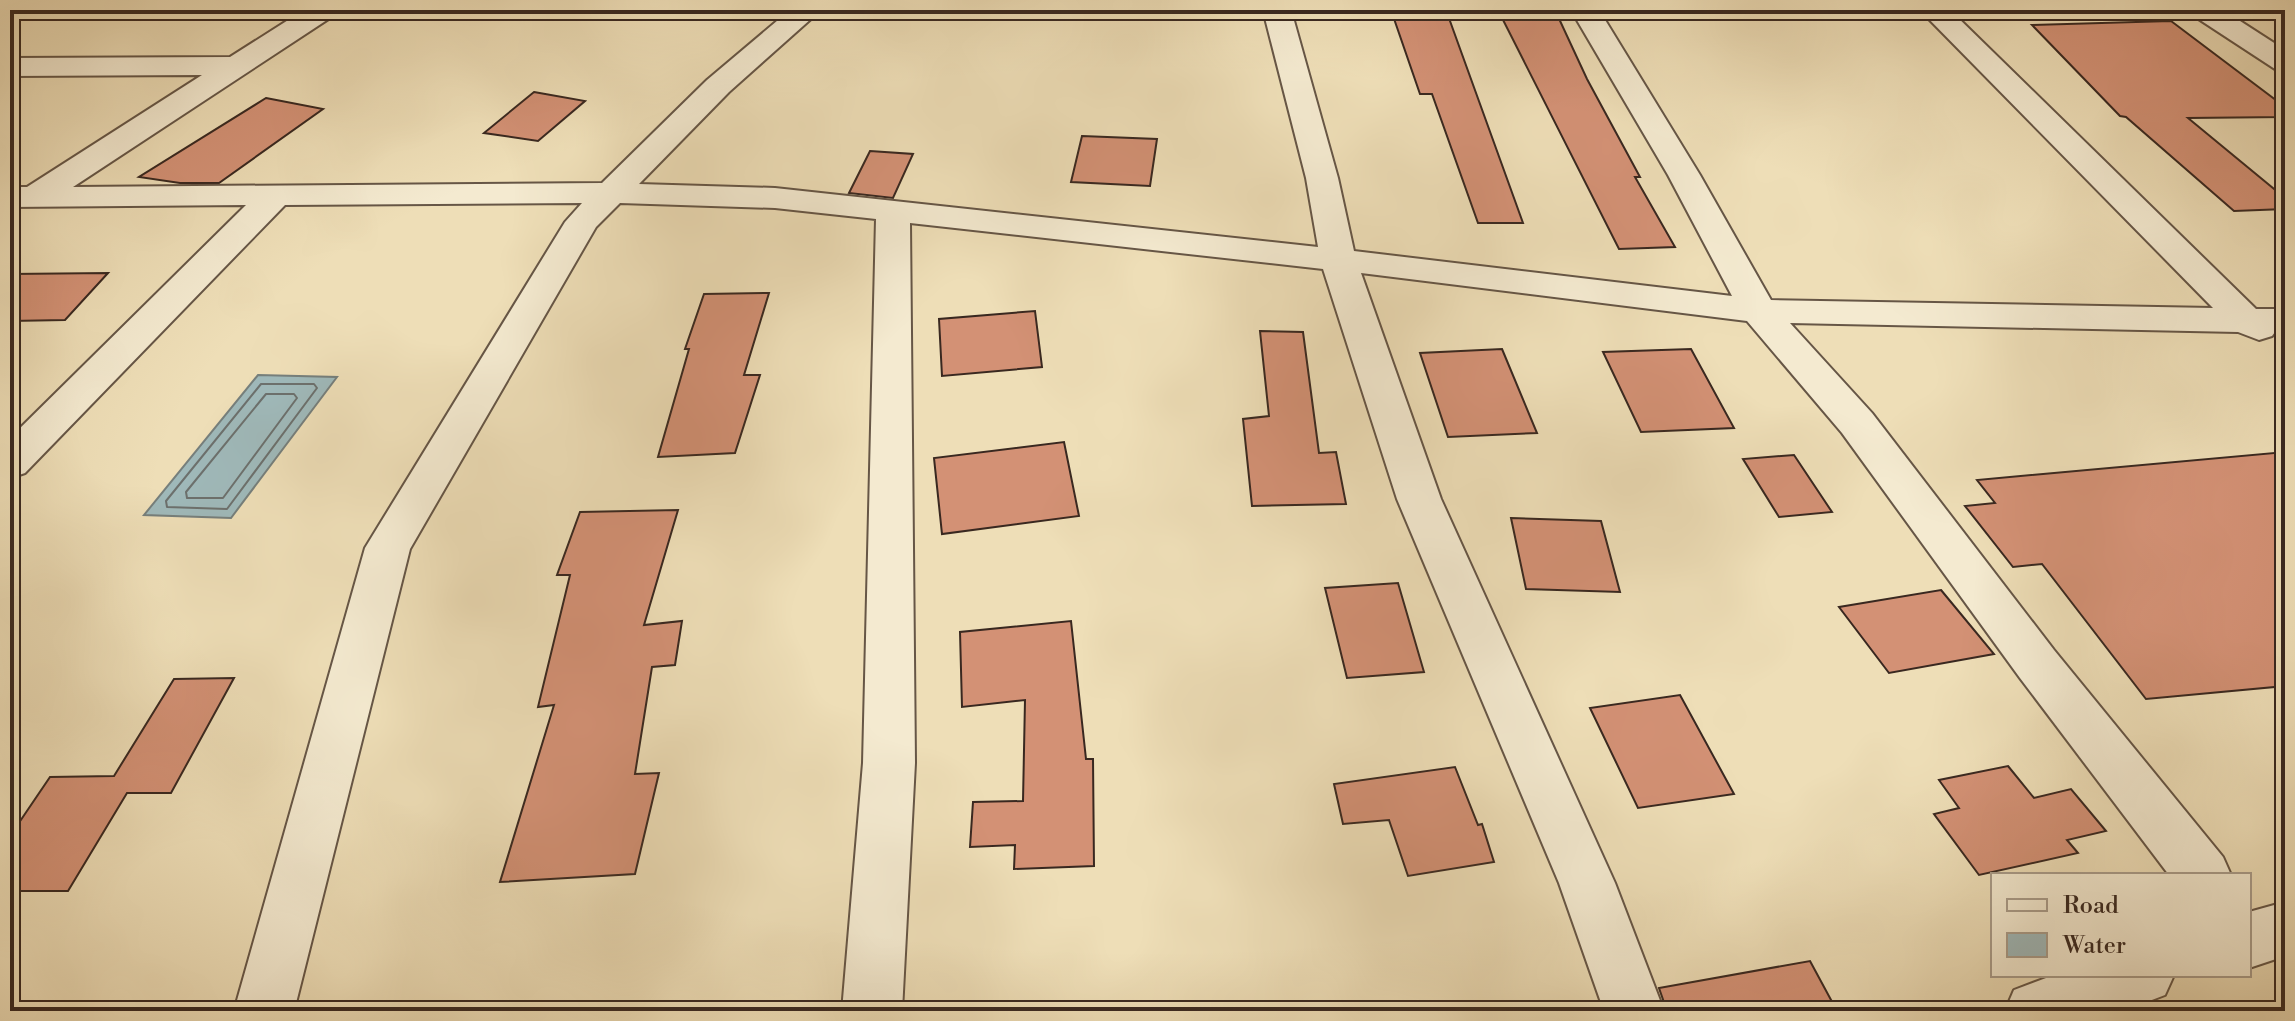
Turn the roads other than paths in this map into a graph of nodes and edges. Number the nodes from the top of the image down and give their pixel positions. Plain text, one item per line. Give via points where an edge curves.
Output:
1 (323, 10) edge
2 (807, 10) edge
3 (1277, 10) edge
4 (1585, 10) edge
5 (1934, 10) edge
6 (2204, 10) edge
7 (2285, 63) edge
8 (234, 66) junction
9 (10, 67) edge
10 (611, 193) junction
11 (276, 195) junction
12 (18, 203) edge
13 (893, 211) junction
14 (1338, 260) junction
15 (1759, 311) junction
16 (2247, 321) junction
17 (2285, 321) edge
18 (2285, 343) edge
19 (10, 463) edge
20 (2201, 873) edge
21 (2138, 977) edge
22 (264, 1011) edge
23 (872, 1011) edge
24 (1634, 1011) edge
25 (2035, 1011) edge

1 - 8 street
2 - 10 street via 718,86
3 - 14 street
4 - 15 street
5 - 16 street
6 - 7 street
8 - 9 street
8 - 12 street
10 - 11 street
10 - 13 street via 775,198
10 - 22 street via 582,222 388,548
11 - 12 street
11 - 19 street
13 - 14 street
13 - 23 street via 889,763
14 - 15 street
14 - 24 street via 1419,499 1587,883
15 - 16 street
15 - 20 street via 1857,423
16 - 17 street
16 - 18 street
21 - 25 street

